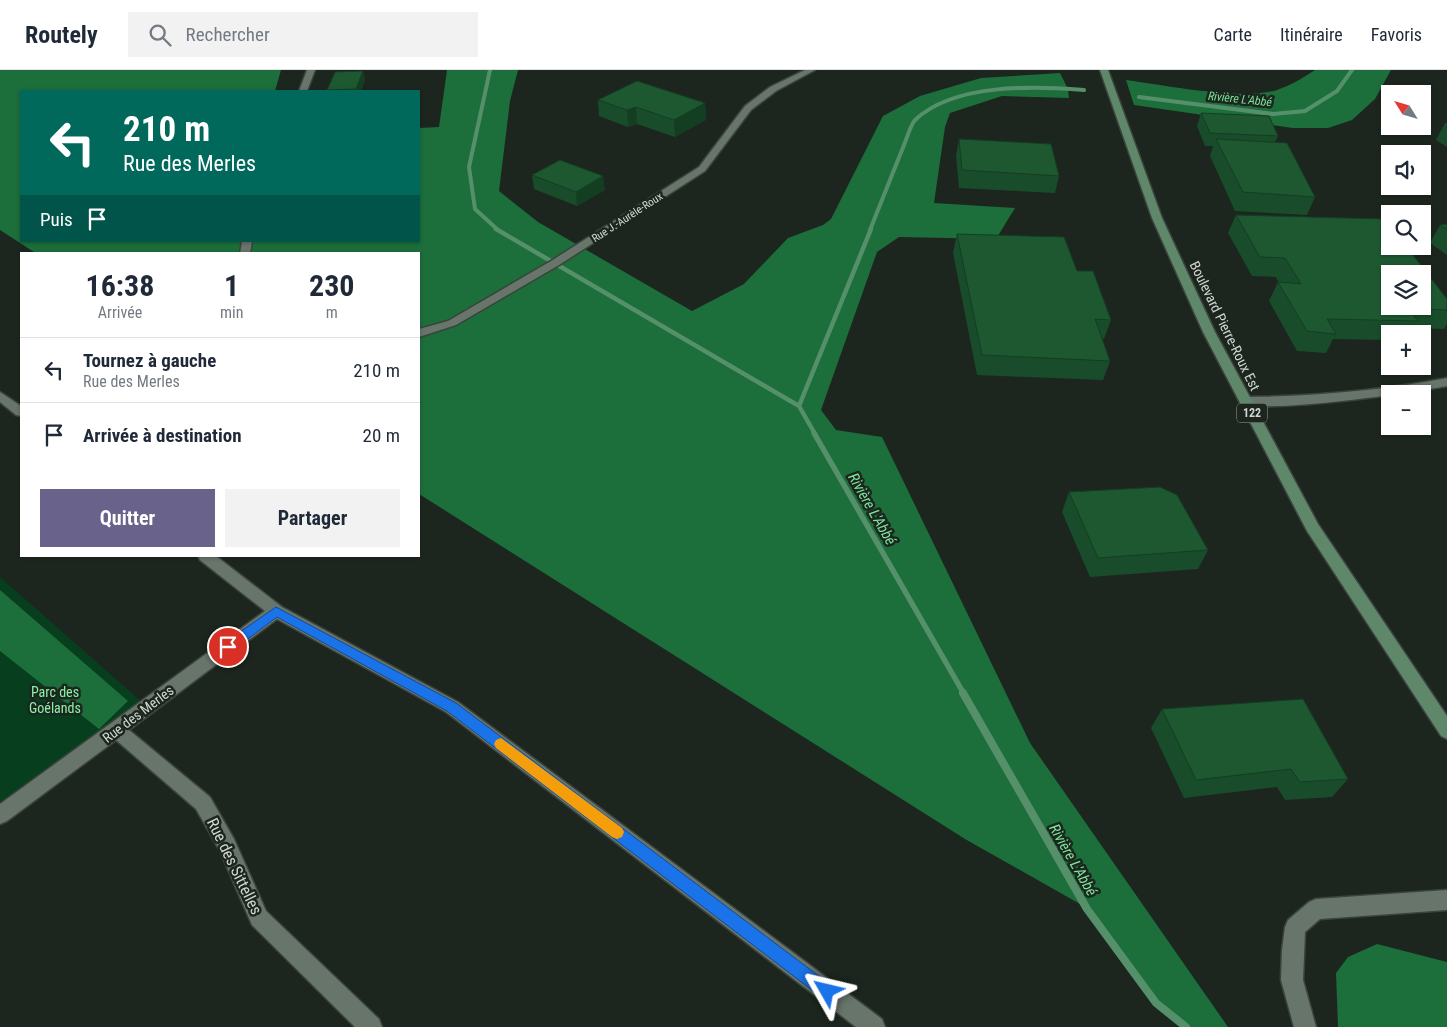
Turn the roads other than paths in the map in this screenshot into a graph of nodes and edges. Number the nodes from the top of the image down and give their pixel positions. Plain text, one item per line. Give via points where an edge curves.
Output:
1 (311, 70) edge
2 (811, 70) edge
3 (1104, 70) edge
4 (303, 90) edge
5 (420, 333) edge
6 (1447, 382) edge
7 (1, 398) edge
8 (1246, 401) junction
9 (20, 411) edge
10 (206, 557) edge
11 (276, 611) junction
12 (117, 730) junction
13 (1447, 731) edge
14 (0, 815) edge
15 (1447, 900) edge
16 (371, 1027) edge
17 (874, 1027) edge
18 (1305, 1027) edge

1 - 4 street
2 - 5 street, Rue J.-Aurèle-Roux via 773,89 748,108 702,169 452,323
3 - 8 main road, Boulevard Pierre-Roux Est / 122 via 1156,218 1209,332
6 - 8 street via 1367,395
7 - 9 street
8 - 13 main road, Boulevard Pierre-Roux Est / 122 via 1312,526
10 - 11 street
11 - 12 street, Rue des Merles
11 - 17 street via 452,707
12 - 14 street, Rue des Merles
12 - 16 street, Rue des Sittelles via 204,804 228,845 259,918
15 - 18 street via 1316,909 1295,926 1292,980

